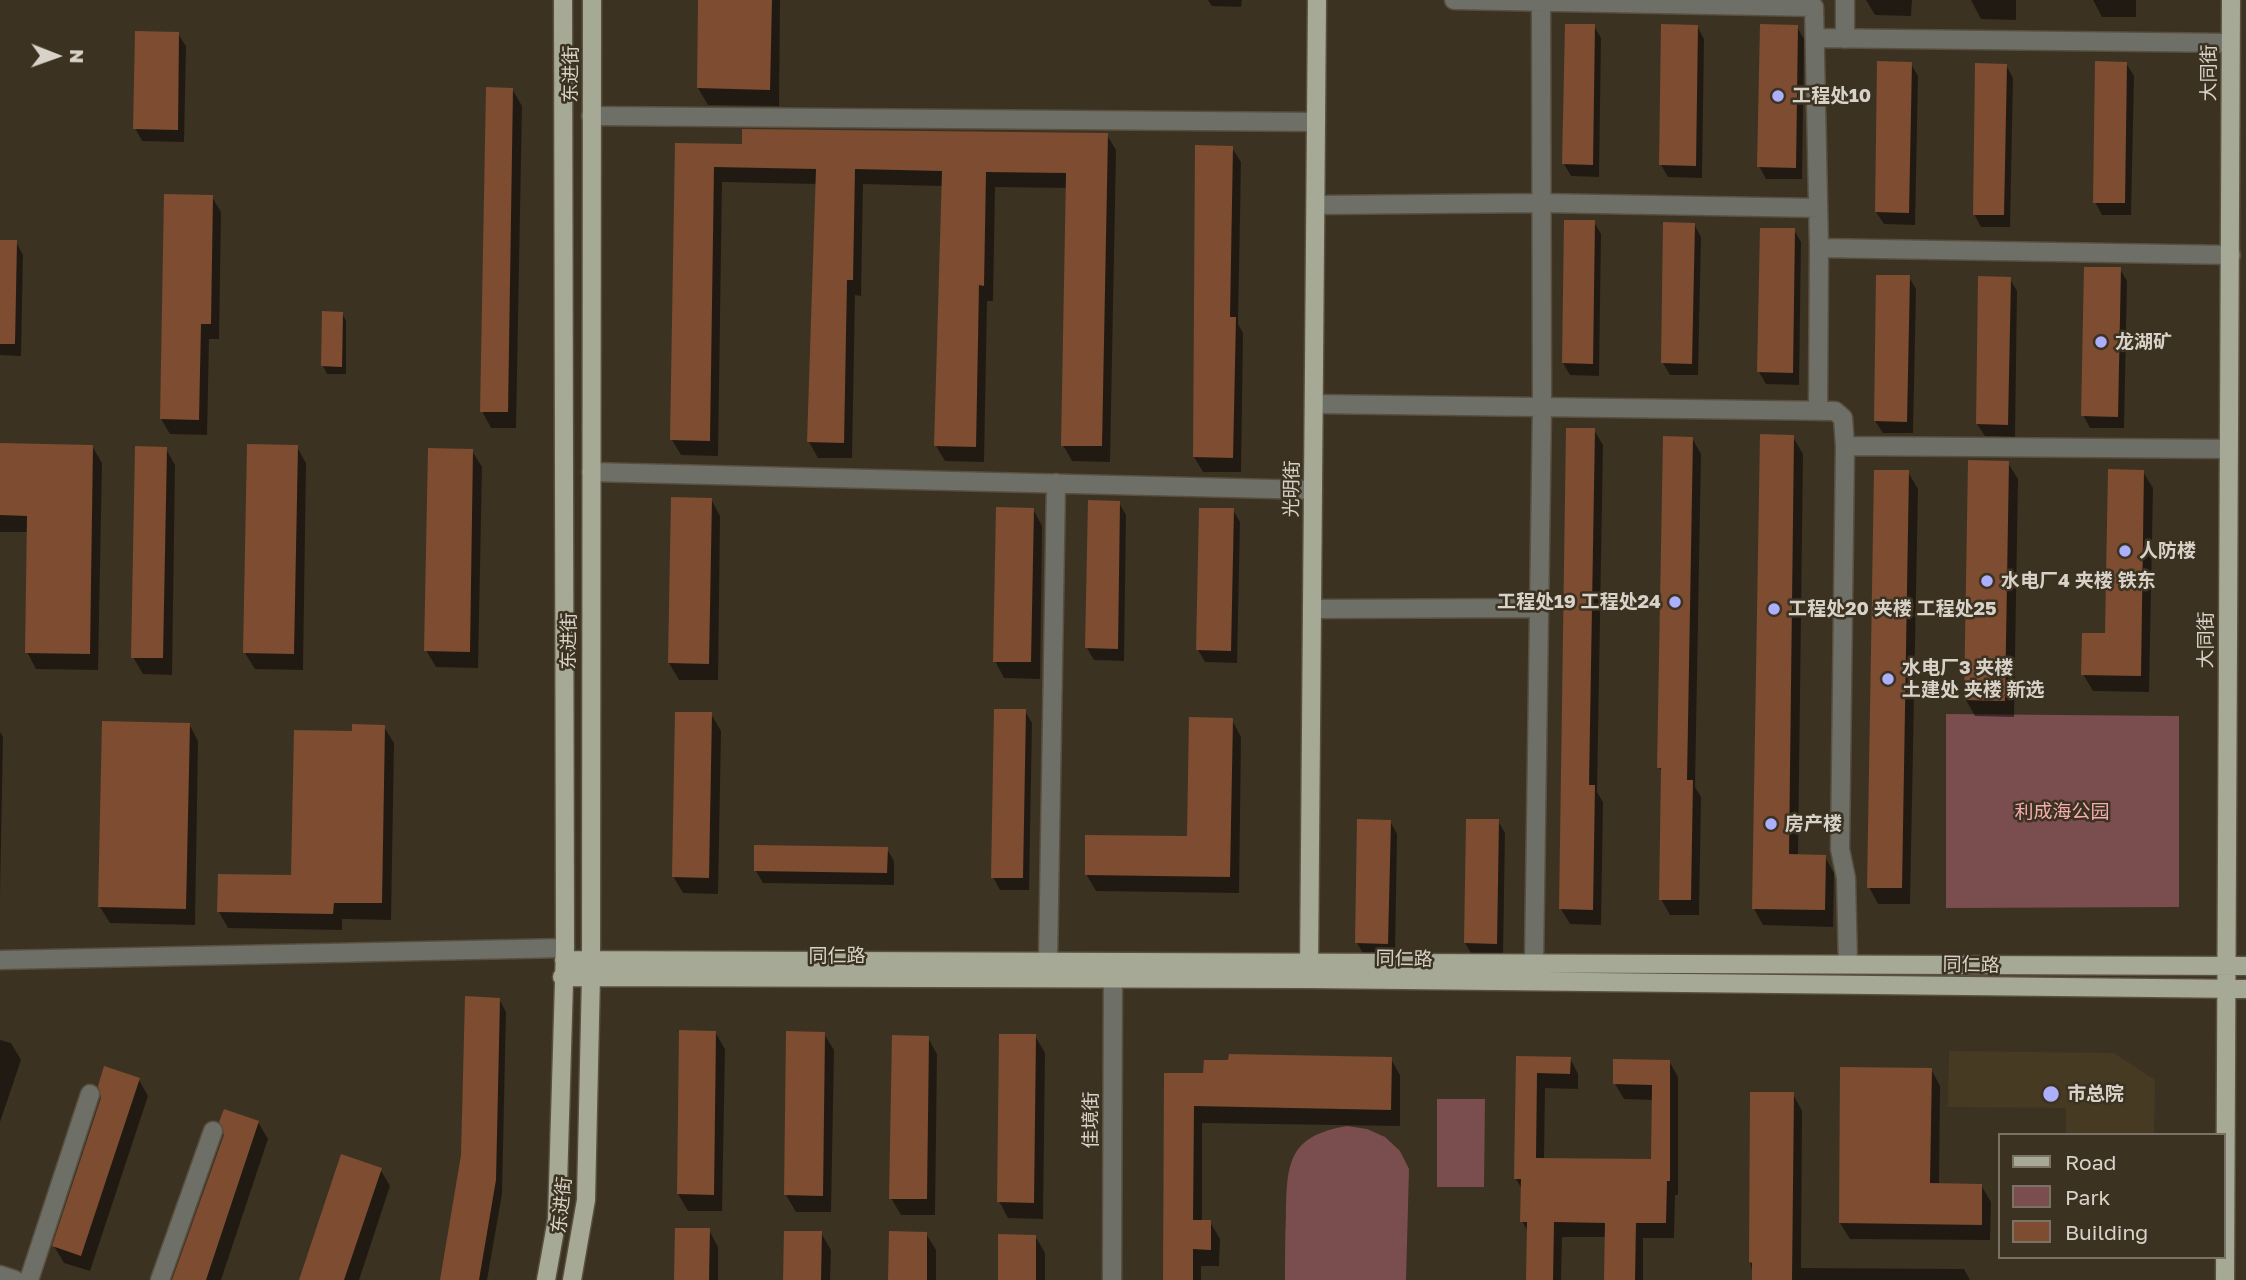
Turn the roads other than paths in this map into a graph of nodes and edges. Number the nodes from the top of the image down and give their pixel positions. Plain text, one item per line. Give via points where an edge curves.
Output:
1 (563, 0) edge
2 (592, 0) edge
3 (1317, 0) edge
4 (1454, 0) edge
5 (1541, 0) edge
6 (1845, 0) edge
7 (2231, 0) edge
8 (1815, 38) junction
9 (1845, 39) junction
10 (2230, 43) junction
11 (592, 116) junction
12 (1316, 122) junction
13 (1542, 204) junction
14 (1315, 205) junction
15 (1818, 208) junction
16 (1819, 248) junction
17 (2231, 255) junction
18 (1314, 404) junction
19 (1542, 406) junction
20 (1818, 411) junction
21 (1846, 446) junction
22 (2227, 449) junction
23 (591, 472) junction
24 (1056, 483) junction
25 (1313, 490) junction
26 (1538, 608) junction
27 (1312, 610) junction
28 (0, 960) edge
29 (1048, 961) junction
30 (564, 962) junction
31 (1534, 962) junction
32 (1848, 964) junction
33 (2226, 966) junction
34 (2246, 966) edge
35 (590, 967) junction
36 (1113, 970) junction
37 (1309, 970) junction
38 (2227, 989) junction
39 (2246, 989) edge
40 (90, 1094) dead end
41 (213, 1131) dead end
42 (0, 1275) edge
43 (15, 1280) edge
44 (29, 1280) edge
45 (160, 1280) edge
46 (546, 1280) edge
47 (572, 1280) edge
48 (1112, 1280) edge
49 (2225, 1280) edge

1 - 30 main road, 东进街
2 - 11 main road, 东进街
3 - 12 main road, 光明街
4 - 5 street
5 - 8 street via 1814,7
5 - 13 street
6 - 9 street
7 - 10 main road, 大同街
8 - 9 street
8 - 15 street
9 - 10 street
10 - 17 main road, 大同街
11 - 12 street
11 - 23 main road, 东进街
12 - 14 main road, 光明街
13 - 14 street
13 - 15 street
13 - 19 street
14 - 18 main road, 光明街
15 - 16 street
16 - 17 street
16 - 20 street
17 - 22 main road, 大同街
18 - 19 street
18 - 25 main road, 光明街
19 - 20 street
19 - 26 street
20 - 21 street via 1835,411 1843,418
21 - 22 street
21 - 32 street via 1840,849 1846,878
22 - 33 main road, 大同街
23 - 24 street
23 - 35 main road, 东进街
24 - 25 street
24 - 29 street
25 - 27 main road, 光明街
26 - 27 street
26 - 31 street
27 - 37 main road, 光明街
28 - 30 street
29 - 35 main road, 同仁路
29 - 36 main road, 同仁路
30 - 35 main road, 同仁路
30 - 46 main road, 东进街 via 557,1219
31 - 32 main road, 同仁路
31 - 37 main road, 同仁路
32 - 33 main road, 同仁路
33 - 34 main road, 同仁路
33 - 38 main road, 大同街
35 - 36 main road, 同仁路
35 - 47 main road, 东进街 via 586,1200
36 - 37 main road, 同仁路
36 - 48 street, 佳境街
37 - 38 main road, 同仁路
38 - 39 main road, 同仁路
38 - 49 main road, 大同街
40 - 44 street
41 - 45 street
42 - 43 street

